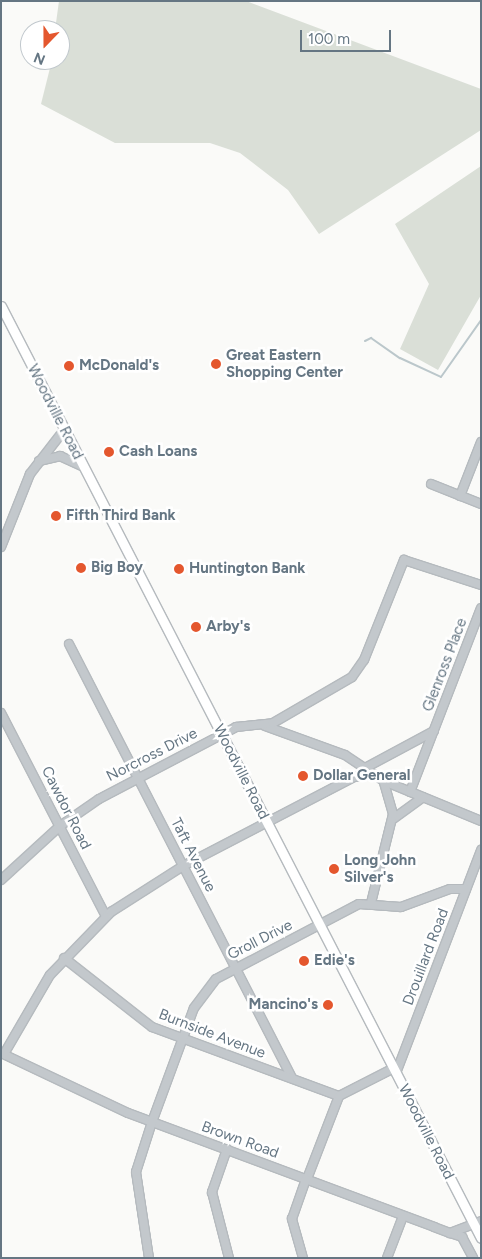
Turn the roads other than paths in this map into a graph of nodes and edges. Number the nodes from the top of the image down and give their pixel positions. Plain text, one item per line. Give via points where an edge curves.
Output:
1 (1, 306) edge
2 (64, 430) junction
3 (481, 442) edge
4 (37, 462) junction
5 (84, 467) junction
6 (431, 484) dead end
7 (460, 496) junction
8 (481, 504) edge
9 (1, 522) edge
10 (10, 526) junction
11 (1, 548) edge
12 (481, 585) edge
13 (481, 608) edge
14 (69, 644) dead end
15 (1, 713) edge
16 (265, 726) junction
17 (434, 731) junction
18 (222, 735) junction
19 (365, 768) junction
20 (372, 774) junction
21 (138, 778) junction
22 (384, 781) junction
23 (410, 792) junction
24 (423, 797) junction
25 (392, 821) junction
26 (481, 821) edge
27 (267, 822) junction
28 (60, 826) junction
29 (481, 850) edge
30 (183, 866) junction
31 (1, 880) edge
32 (466, 889) junction
33 (371, 902) junction
34 (106, 916) junction
35 (319, 924) junction
36 (64, 958) junction
37 (236, 968) junction
38 (183, 1038) junction
39 (2, 1054) edge
40 (395, 1071) junction
41 (292, 1078) junction
42 (339, 1096) junction
43 (152, 1122) junction
44 (227, 1149) junction
45 (307, 1179) junction
46 (403, 1216) junction
47 (477, 1222) edge
48 (450, 1233) junction
49 (481, 1238) edge
50 (150, 1258) edge
51 (229, 1258) edge
52 (303, 1258) edge
53 (387, 1258) edge
54 (473, 1258) edge

1 - 2 main road, Woodville Road
2 - 4 street
2 - 5 main road, Woodville Road
3 - 7 street
4 - 5 street via 60,456
4 - 10 street via 19,496
5 - 18 main road, Woodville Road
6 - 7 street
7 - 8 street
9 - 10 street
10 - 11 street
12 - 16 street via 404,560 359,669
13 - 17 street, Glenross Place
14 - 21 street, Taft Avenue
15 - 28 street, Cawdor Road
16 - 18 street, Norcross Drive via 245,724
16 - 19 street via 345,756
17 - 19 street, Glenross Place
17 - 23 street, Glenross Place
18 - 21 street, Norcross Drive
18 - 27 main road, Woodville Road
19 - 20 street
20 - 22 street
20 - 27 street via 354,777
21 - 28 street, Norcross Drive
21 - 30 street, Taft Avenue
22 - 23 street
22 - 25 street via 393,803
23 - 24 street
24 - 25 street
24 - 26 street
25 - 33 street
27 - 30 street
27 - 35 main road, Woodville Road
28 - 31 street, Norcross Drive
28 - 34 street, Cawdor Road
29 - 32 street, Drouillard Road
30 - 34 street
30 - 37 street, Taft Avenue
32 - 33 street via 450,889 401,907
32 - 40 street, Drouillard Road
33 - 35 street, Groll Drive
34 - 36 street
35 - 37 street, Groll Drive
35 - 40 main road, Woodville Road
36 - 38 street, Burnside Avenue via 149,1025
36 - 39 street via 31,1004
37 - 38 street, Groll Drive via 205,990
37 - 41 street, Taft Avenue
38 - 41 street, Burnside Avenue
38 - 43 street, Groll Drive
39 - 43 street, Brown Road
40 - 42 street
40 - 47 main road, Woodville Road
41 - 42 street, Burnside Avenue
42 - 45 street
43 - 44 street, Brown Road
43 - 50 street, Groll Drive via 136,1172
44 - 45 street, Brown Road
44 - 51 street via 212,1192
45 - 46 street, Brown Road
45 - 52 street via 292,1219
46 - 48 street, Brown Road
46 - 53 street
47 - 48 street
47 - 49 main road, Woodville Road
48 - 54 street via 462,1237

